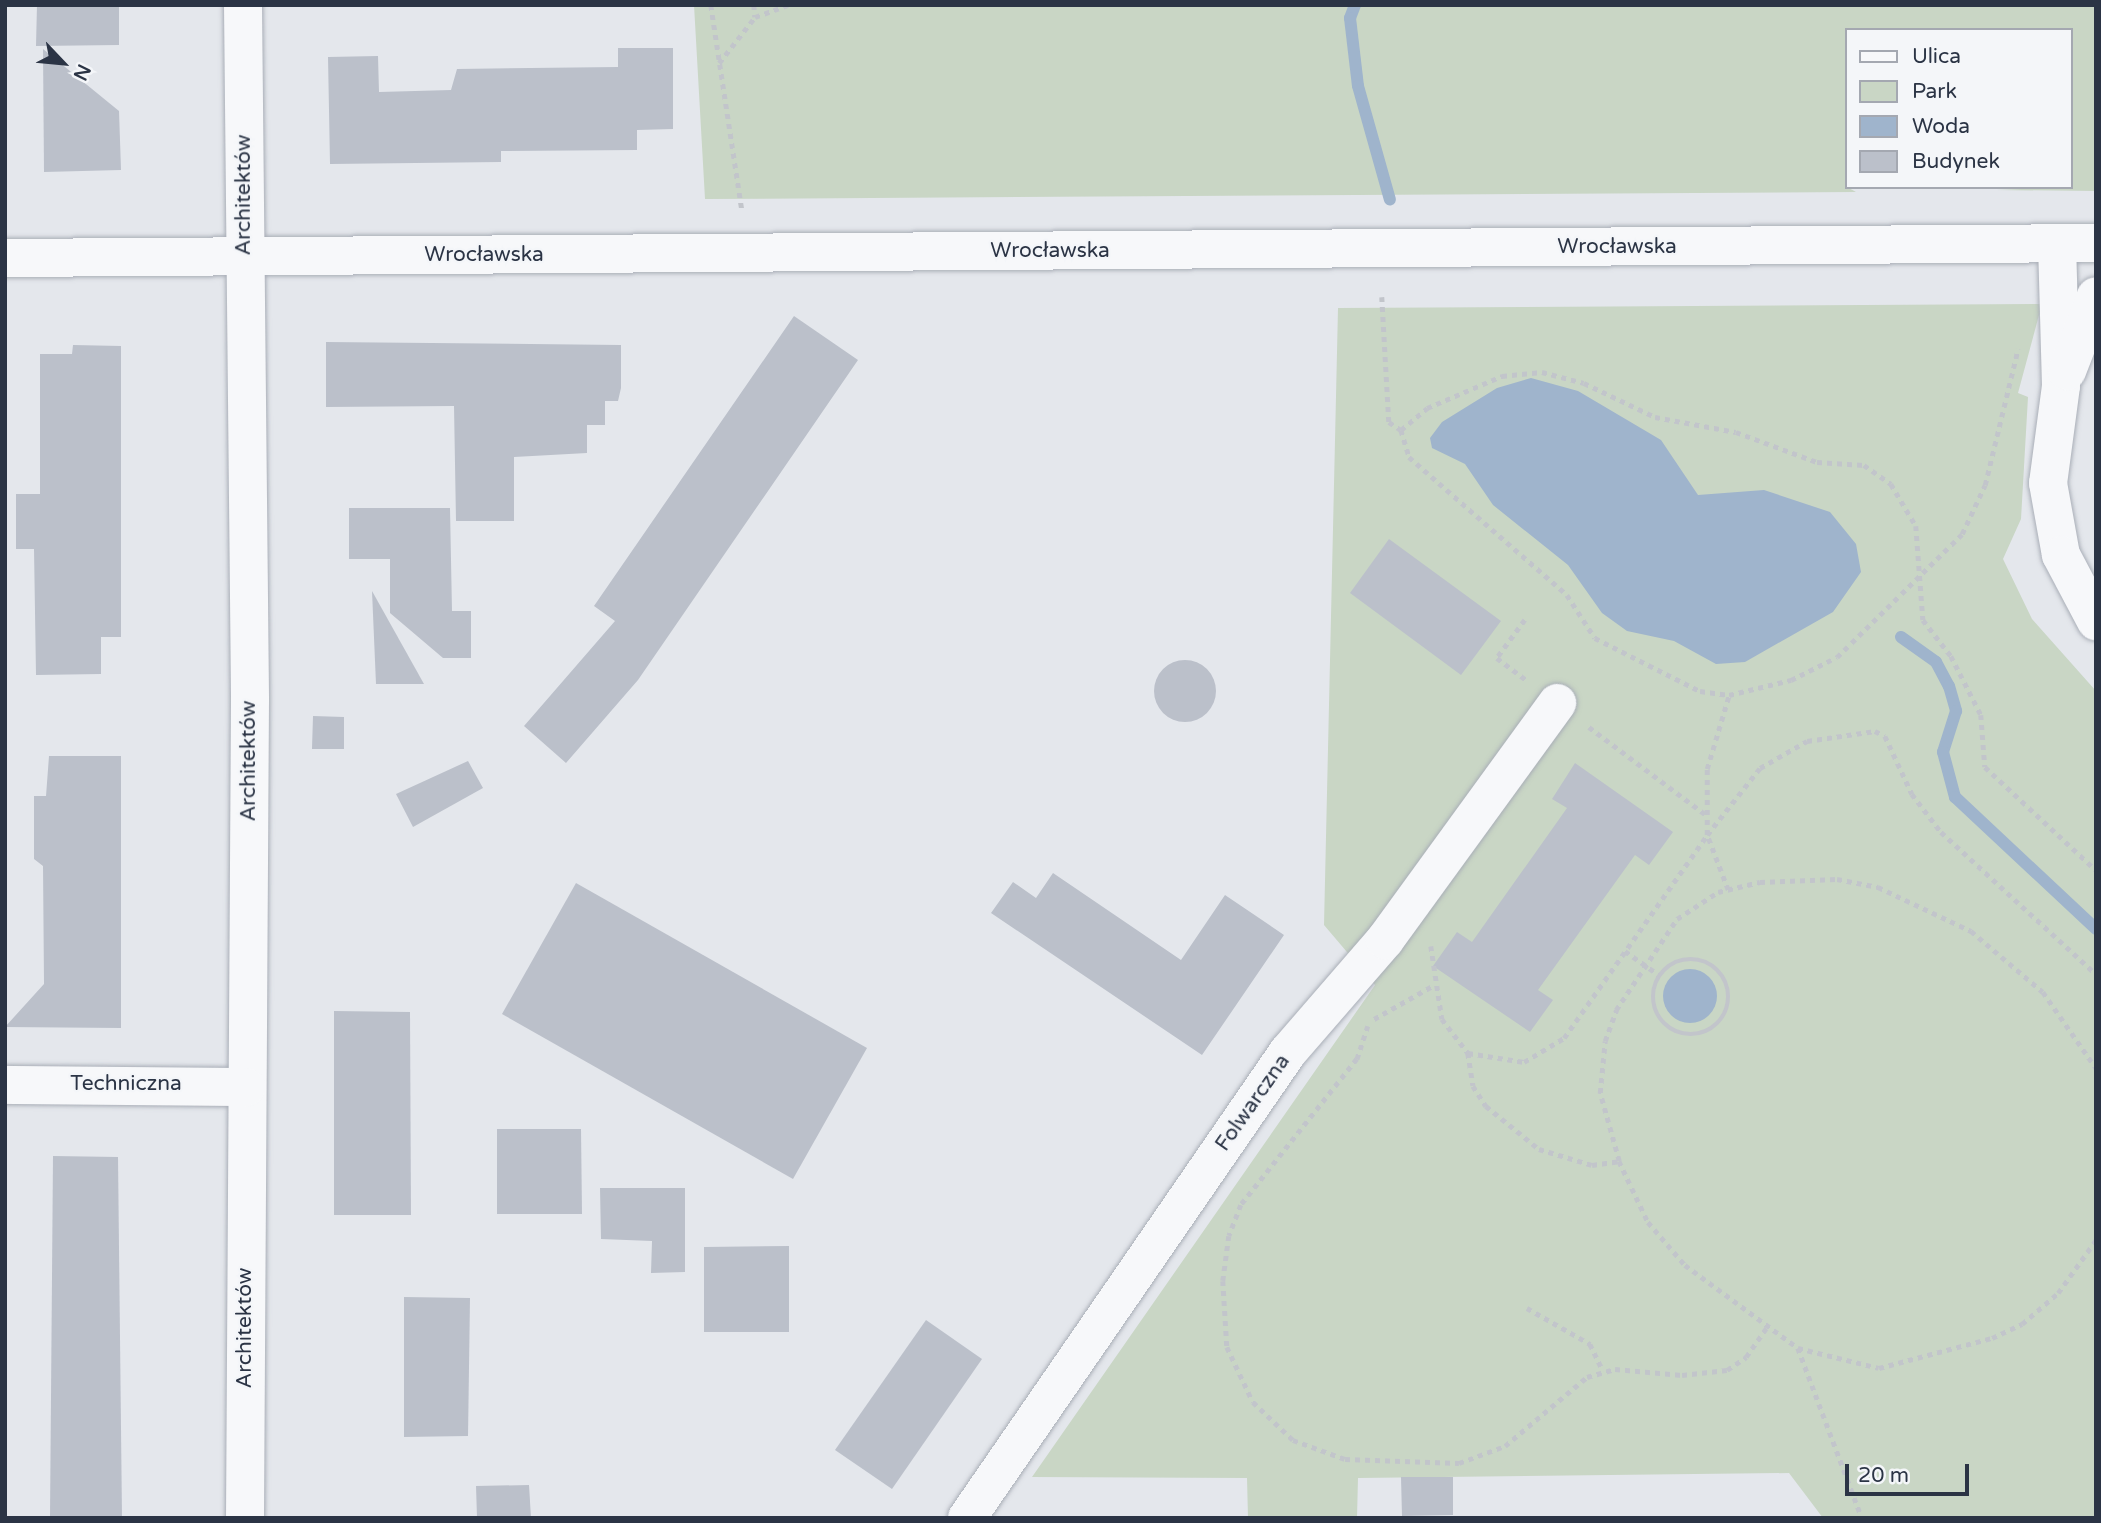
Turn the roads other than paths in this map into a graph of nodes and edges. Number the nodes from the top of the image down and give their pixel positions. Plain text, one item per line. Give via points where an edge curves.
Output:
1 (243, 5) edge
2 (2057, 243) junction
3 (2096, 243) edge
4 (244, 257) junction
5 (5, 258) edge
6 (2096, 296) edge
7 (2061, 386) junction
8 (2096, 621) edge
9 (1557, 703) dead end
10 (5, 1085) edge
11 (246, 1087) junction
12 (245, 1518) edge
13 (967, 1518) edge

1 - 4 street, Architektów
2 - 3 street, Wrocławska
2 - 4 street, Wrocławska
2 - 7 street
4 - 5 street, Wrocławska
4 - 11 street, Architektów
6 - 7 street
7 - 8 street via 2048,483 2061,555
9 - 13 street, Folwarczna via 1385,940 1288,1052
10 - 11 street, Techniczna
11 - 12 street, Architektów

